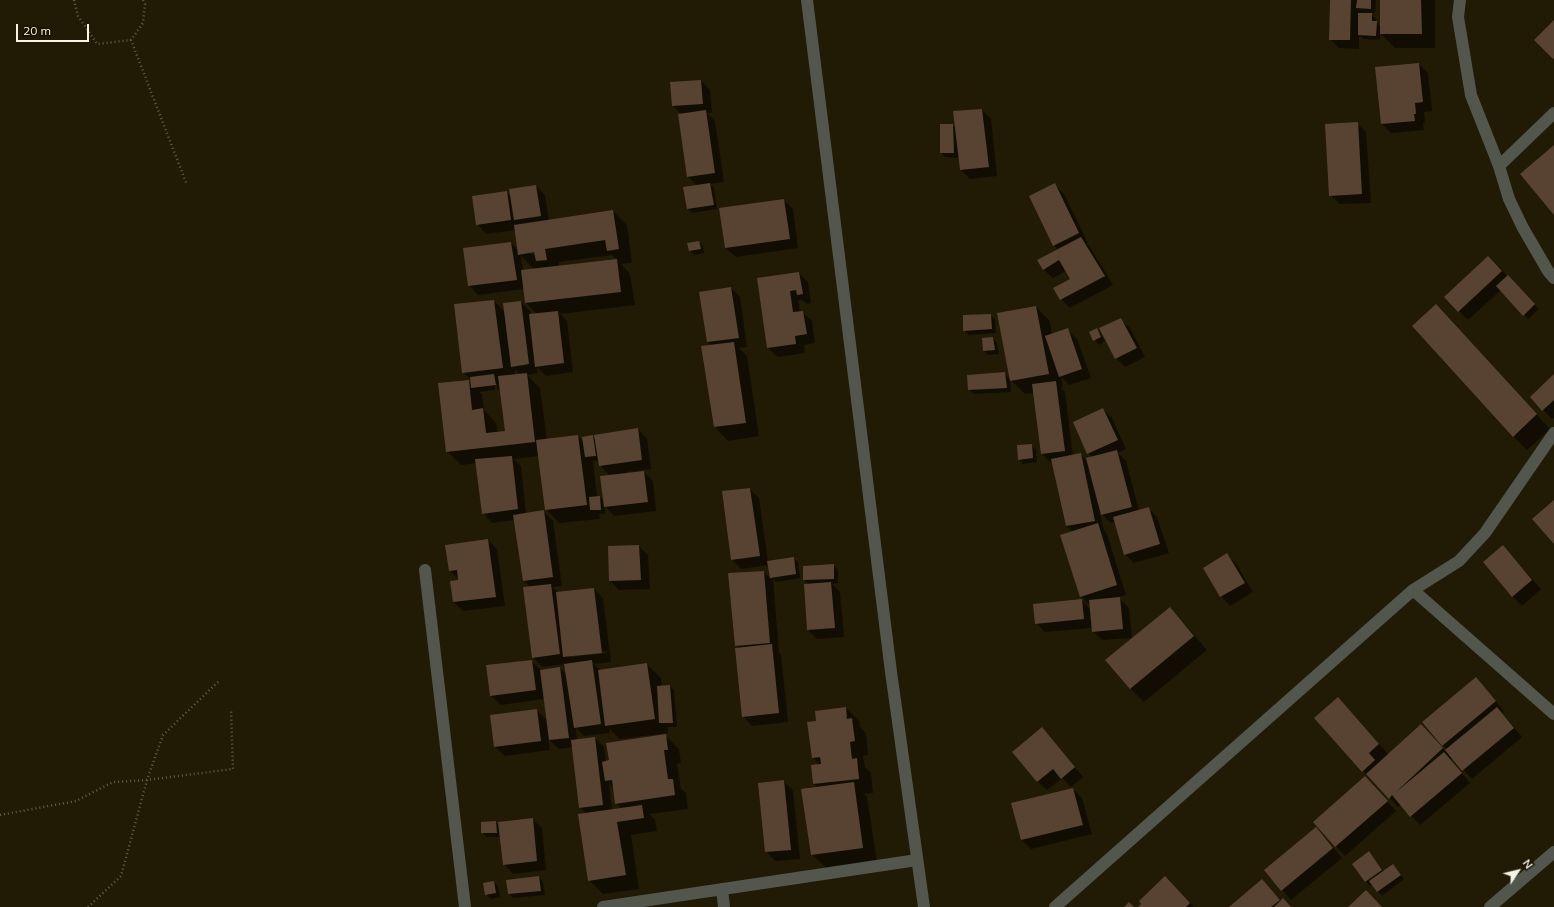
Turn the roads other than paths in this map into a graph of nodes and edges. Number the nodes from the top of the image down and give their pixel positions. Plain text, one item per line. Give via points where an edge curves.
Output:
1 (807, 0) edge
2 (1460, 0) edge
3 (1554, 113) edge
4 (1499, 166) junction
5 (1554, 278) edge
6 (1554, 433) edge
7 (425, 570) dead end
8 (1413, 590) junction
9 (1554, 714) edge
10 (1554, 852) edge
11 (917, 860) junction
12 (722, 890) junction
13 (465, 907) edge
14 (603, 907) edge
15 (724, 907) edge
16 (924, 907) edge
17 (1055, 907) edge
18 (1490, 907) edge

1 - 11 street
2 - 4 street via 1458,17 1471,95
3 - 4 street
4 - 5 street via 1509,199 1523,228
6 - 8 street via 1485,533 1459,561
7 - 13 street
8 - 9 street
8 - 17 street
10 - 18 street
11 - 12 street
11 - 16 street
12 - 14 street
12 - 15 street

